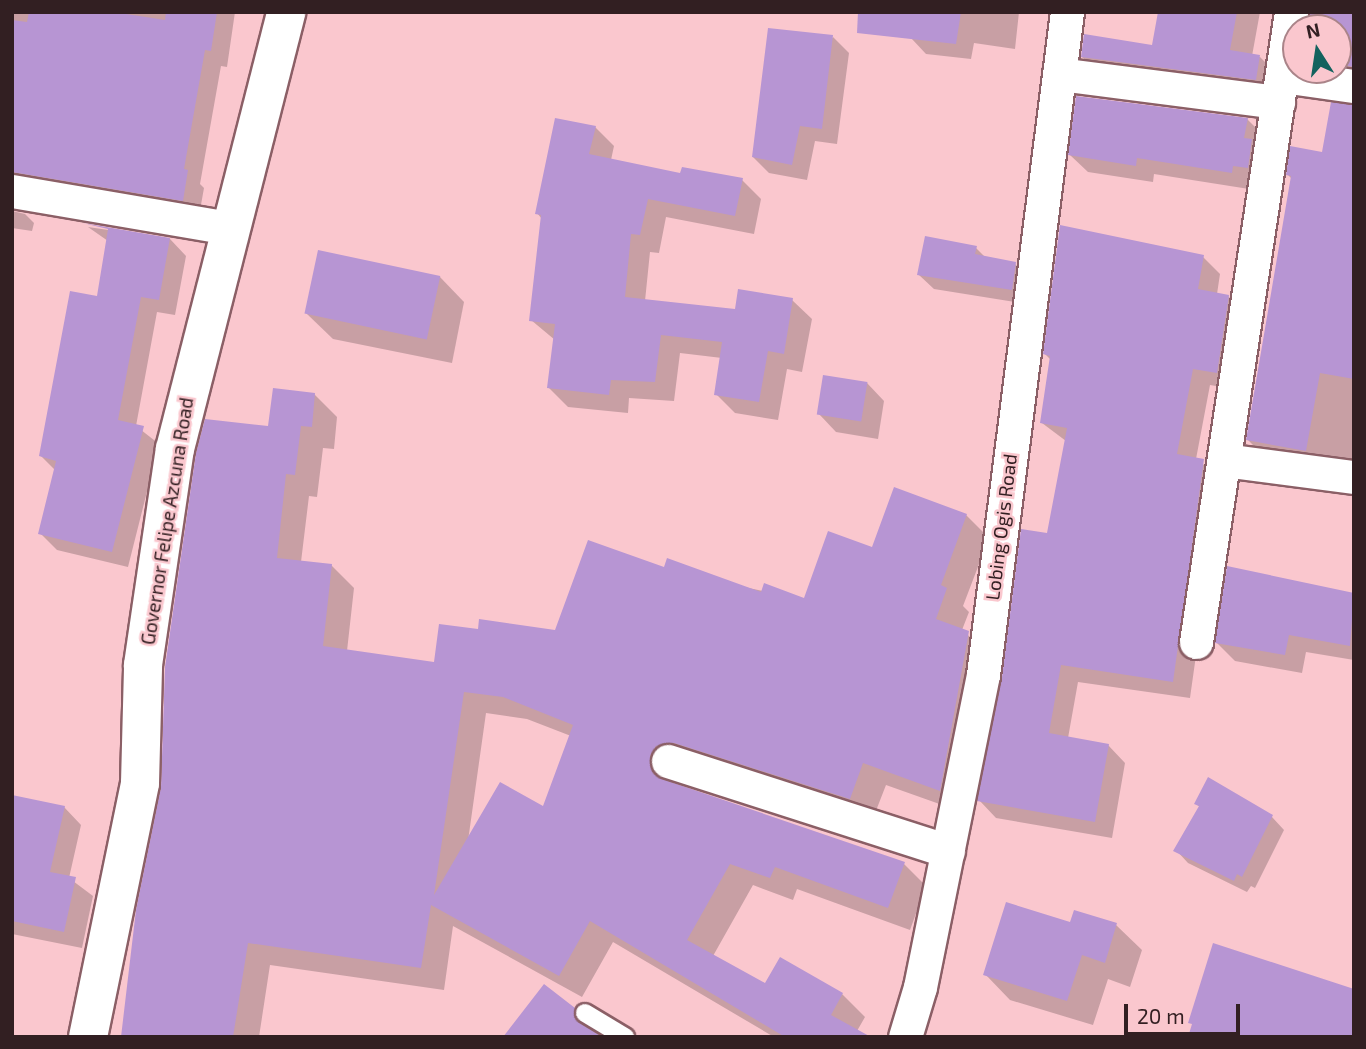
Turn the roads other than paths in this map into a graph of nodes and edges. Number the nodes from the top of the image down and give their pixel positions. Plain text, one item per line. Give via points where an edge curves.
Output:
1 (286, 12) edge
2 (1067, 12) edge
3 (1292, 12) edge
4 (1059, 74) junction
5 (1354, 86) edge
6 (1280, 89) junction
7 (12, 191) edge
8 (229, 228) junction
9 (1224, 460) junction
10 (1354, 477) edge
11 (1196, 642) dead end
12 (668, 761) dead end
13 (948, 851) junction
14 (586, 1013) dead end
15 (88, 1037) edge
16 (625, 1037) edge
17 (905, 1037) edge

1 - 8 street, Governor Felipe Azcuna Road
2 - 4 street, Lobing Ogis Road
3 - 6 street
4 - 6 street
4 - 13 street, Lobing Ogis Road via 983,675
5 - 6 street
6 - 9 street
7 - 8 street
8 - 15 street, Governor Felipe Azcuna Road via 175,449 143,665 140,783
9 - 10 street
9 - 11 street
12 - 13 street
13 - 17 street, Lobing Ogis Road
14 - 16 lane

